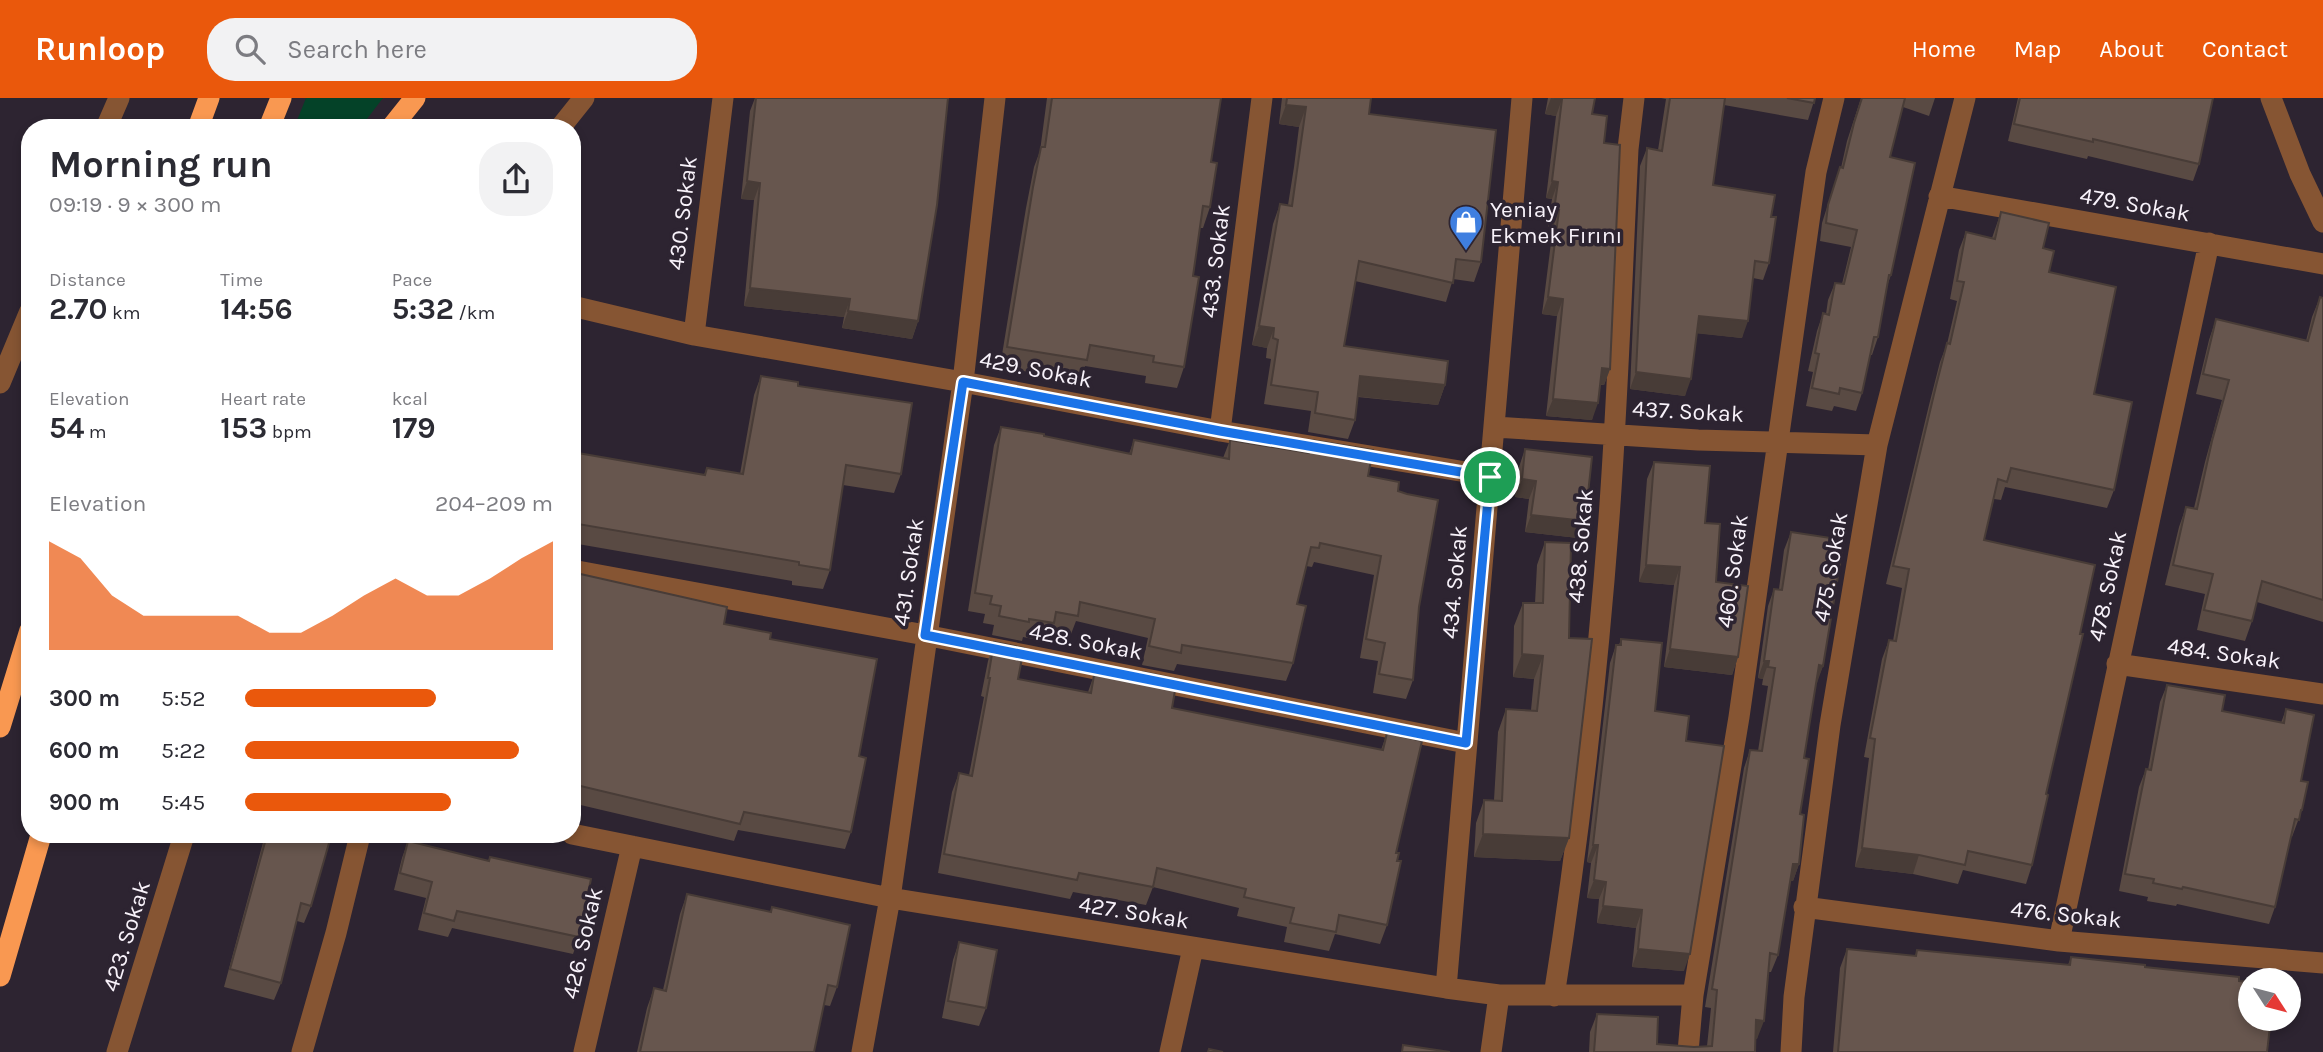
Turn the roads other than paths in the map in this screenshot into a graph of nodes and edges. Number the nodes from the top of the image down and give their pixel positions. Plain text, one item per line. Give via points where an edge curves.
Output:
1 (118, 98) edge
2 (209, 98) edge
3 (281, 98) edge
4 (415, 98) edge
5 (584, 98) edge
6 (723, 98) edge
7 (995, 98) edge
8 (1262, 98) edge
9 (1522, 98) edge
10 (1634, 98) edge
11 (1834, 98) edge
12 (1965, 98) edge
13 (2271, 98) edge
14 (110, 119) edge
15 (201, 119) edge
16 (273, 119) edge
17 (398, 119) edge
18 (567, 119) edge
19 (1939, 197) junction
20 (2323, 222) edge
21 (2208, 243) junction
22 (2323, 264) edge
23 (581, 308) edge
24 (21, 333) edge
25 (694, 335) junction
26 (963, 382) junction
27 (0, 383) edge
28 (1495, 427) junction
29 (1220, 431) junction
30 (1614, 433) junction
31 (1777, 442) junction
32 (1877, 445) junction
33 (1490, 477) junction
34 (581, 572) edge
35 (925, 635) junction
36 (21, 659) edge
37 (2117, 664) junction
38 (2323, 694) edge
39 (0, 727) edge
40 (1466, 743) junction
41 (581, 836) edge
42 (39, 843) edge
43 (47, 843) edge
44 (182, 843) edge
45 (358, 843) edge
46 (632, 846) junction
47 (890, 898) junction
48 (1804, 907) junction
49 (14, 929) junction
50 (2059, 941) junction
51 (1193, 948) junction
52 (2323, 963) edge
53 (0, 976) edge
54 (1446, 988) junction
55 (1499, 995) junction
56 (1693, 995) junction
57 (1554, 996) junction
58 (117, 1052) edge
59 (302, 1052) edge
60 (584, 1052) edge
61 (862, 1052) edge
62 (1170, 1052) edge
63 (1491, 1052) edge
64 (1688, 1052) edge
65 (1791, 1052) edge

1 - 14 street
2 - 15 highway
3 - 16 highway
4 - 17 highway
5 - 18 street
6 - 25 street, 430. Sokak
7 - 26 street, 431. Sokak
8 - 29 street, 433. Sokak
9 - 28 street, 434. Sokak
10 - 30 street, 438. Sokak
11 - 31 street, 460. Sokak via 1815,172
12 - 19 street, 475. Sokak
13 - 20 street
19 - 21 street, 479. Sokak
19 - 32 street, 475. Sokak
21 - 22 street, 479. Sokak
21 - 37 street, 478. Sokak
23 - 25 street, 429. Sokak
24 - 27 street
25 - 26 street, 429. Sokak
26 - 29 street, 429. Sokak
26 - 35 street, 431. Sokak
28 - 30 street, 437. Sokak
28 - 33 street, 434. Sokak
29 - 33 street, 429. Sokak
30 - 31 street, 437. Sokak
30 - 57 street, 438. Sokak via 1591,723
31 - 32 street, 437. Sokak
31 - 56 street, 460. Sokak via 1739,716
32 - 48 street, 475. Sokak
33 - 40 street, 434. Sokak
34 - 35 street, 428. Sokak
35 - 40 street, 428. Sokak
35 - 47 street, 431. Sokak
36 - 39 highway
37 - 38 street, 484. Sokak
37 - 50 street, 478. Sokak
40 - 54 street, 434. Sokak
41 - 46 street, 427. Sokak
42 - 49 highway
43 - 49 highway
44 - 58 street, 423. Sokak
45 - 59 street
46 - 47 street, 427. Sokak
46 - 60 street, 426. Sokak
47 - 51 street, 427. Sokak
47 - 61 street, 431. Sokak
48 - 50 street, 476. Sokak
48 - 65 street, 475. Sokak
49 - 53 highway
50 - 52 street, 476. Sokak
51 - 54 street, 427. Sokak
51 - 62 street
54 - 55 street, 427. Sokak
55 - 57 street, 427. Sokak
55 - 63 street
56 - 57 street, 427. Sokak
56 - 64 street, 460. Sokak

